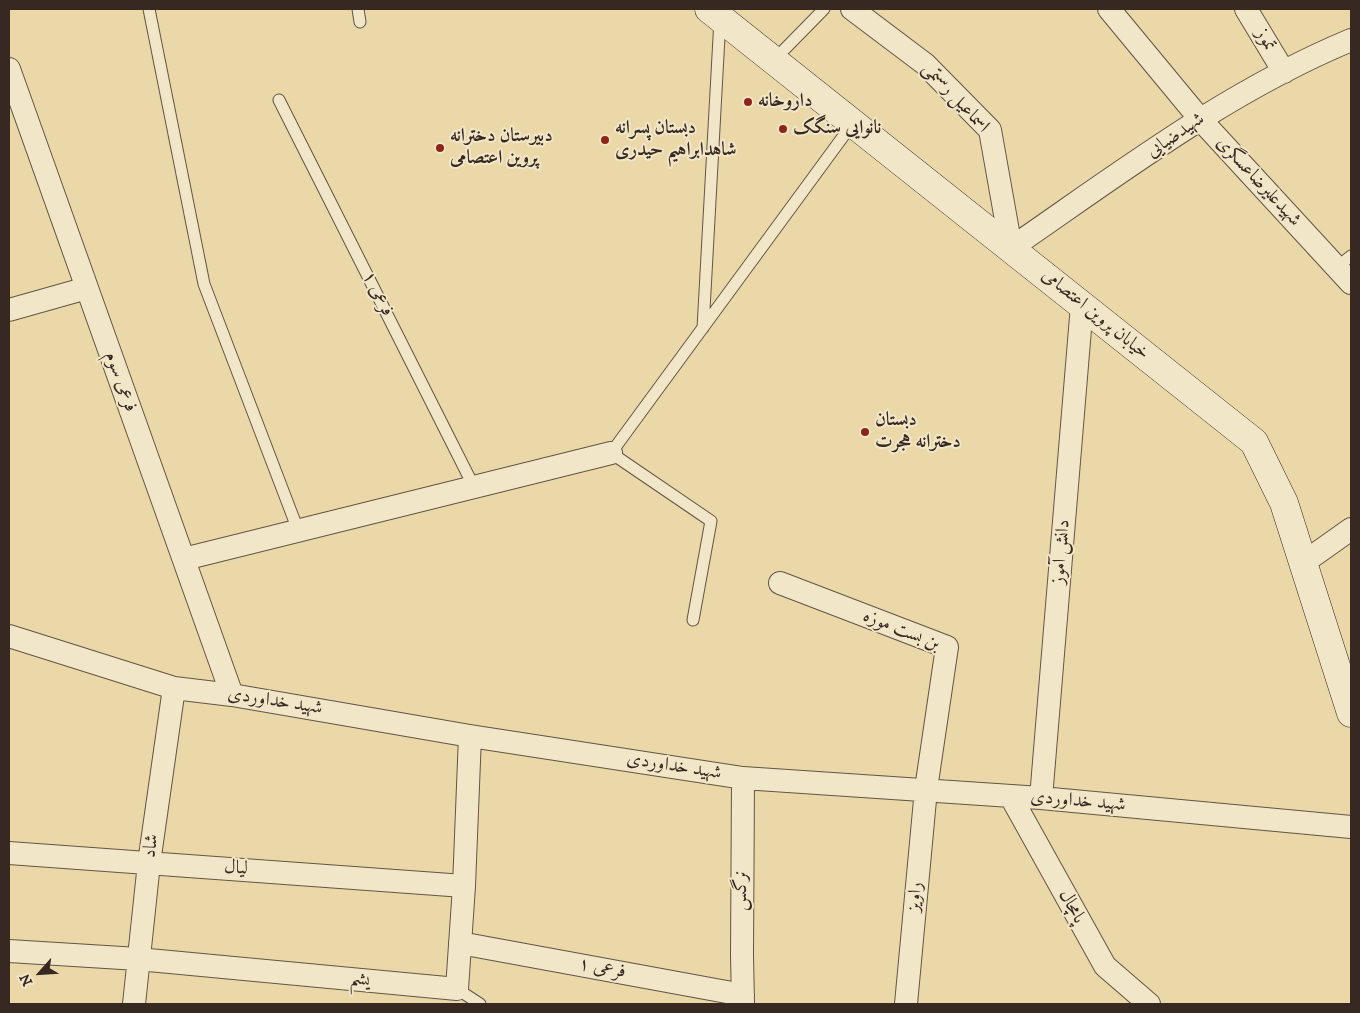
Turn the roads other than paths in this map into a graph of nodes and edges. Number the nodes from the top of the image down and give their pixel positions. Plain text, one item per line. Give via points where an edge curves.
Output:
1 (149, 9) edge
2 (358, 9) edge
3 (824, 9) edge
4 (852, 9) edge
5 (1109, 9) edge
6 (1246, 9) edge
7 (715, 13) edge
8 (360, 22) dead end
9 (1351, 40) edge
10 (774, 60) junction
11 (9, 69) edge
12 (1284, 72) junction
13 (279, 100) dead end
14 (1200, 119) junction
15 (853, 123) junction
16 (1011, 248) junction
17 (1346, 269) edge
18 (87, 288) junction
19 (1082, 305) junction
20 (9, 310) edge
21 (703, 328) junction
22 (611, 453) junction
23 (474, 487) junction
24 (1351, 529) edge
25 (298, 530) junction
26 (184, 559) junction
27 (1303, 563) junction
28 (780, 583) dead end
29 (692, 620) dead end
30 (9, 636) edge
31 (174, 688) junction
32 (232, 695) junction
33 (1351, 713) edge
34 (470, 736) junction
35 (742, 778) junction
36 (926, 789) junction
37 (1011, 797) junction
38 (1041, 798) junction
39 (1351, 826) edge
40 (9, 852) edge
41 (149, 863) junction
42 (464, 886) junction
43 (460, 943) junction
44 (9, 951) edge
45 (138, 959) junction
46 (457, 989) junction
47 (743, 1000) edge
48 (134, 1004) edge
49 (480, 1004) edge
50 (906, 1004) edge
51 (1149, 1004) edge

1 - 25 lane via 204,284
2 - 8 lane
3 - 10 lane
4 - 16 street, اسماعیل رستمی via 925,64 990,130
5 - 14 street, شهیدعلیرضاعسگری
6 - 12 street, تموز
7 - 10 street, خیابان پروین اعتصامی
7 - 21 lane
9 - 12 street, شهیدضیایی
10 - 15 street, خیابان پروین اعتصامی
11 - 18 street, فرعی سوم
12 - 14 street, شهیدضیایی
13 - 23 lane, فرعی ۱
14 - 16 street, شهیدضیایی
14 - 17 street, شهیدعلیرضاعسگری
15 - 16 street, خیابان پروین اعتصامی
15 - 21 lane
16 - 19 street, خیابان پروین اعتصامی
18 - 20 street
18 - 26 street, فرعی سوم
19 - 27 street, خیابان پروین اعتصامی via 1254,442 1284,503
19 - 38 street, دانش آموز
21 - 22 lane
22 - 23 street
22 - 29 lane via 711,522
23 - 25 street
24 - 27 street
25 - 26 street
26 - 32 street, فرعی سوم
27 - 33 street, خیابان پروین اعتصامی
28 - 36 street, بن بست موزه via 947,646
30 - 31 street, شهید خداوردی
31 - 32 street, شهید خداوردی
31 - 41 street, شاد
32 - 34 street, شهید خداوردی
34 - 35 street, شهید خداوردی
34 - 42 street
35 - 36 street, شهید خداوردی
35 - 47 street, نرگس
36 - 37 street, شهید خداوردی
36 - 50 street, راویز
37 - 38 street, شهید خداوردی
37 - 51 street, پامچال via 1105,966
38 - 39 street, شهید خداوردی
40 - 41 street, لیال
41 - 42 street, لیال
41 - 45 street, شاد
42 - 43 street
43 - 46 street
43 - 47 street, فرعی ۱
44 - 45 street, یشم
45 - 46 street, یشم
45 - 48 street, شاد
46 - 49 lane

